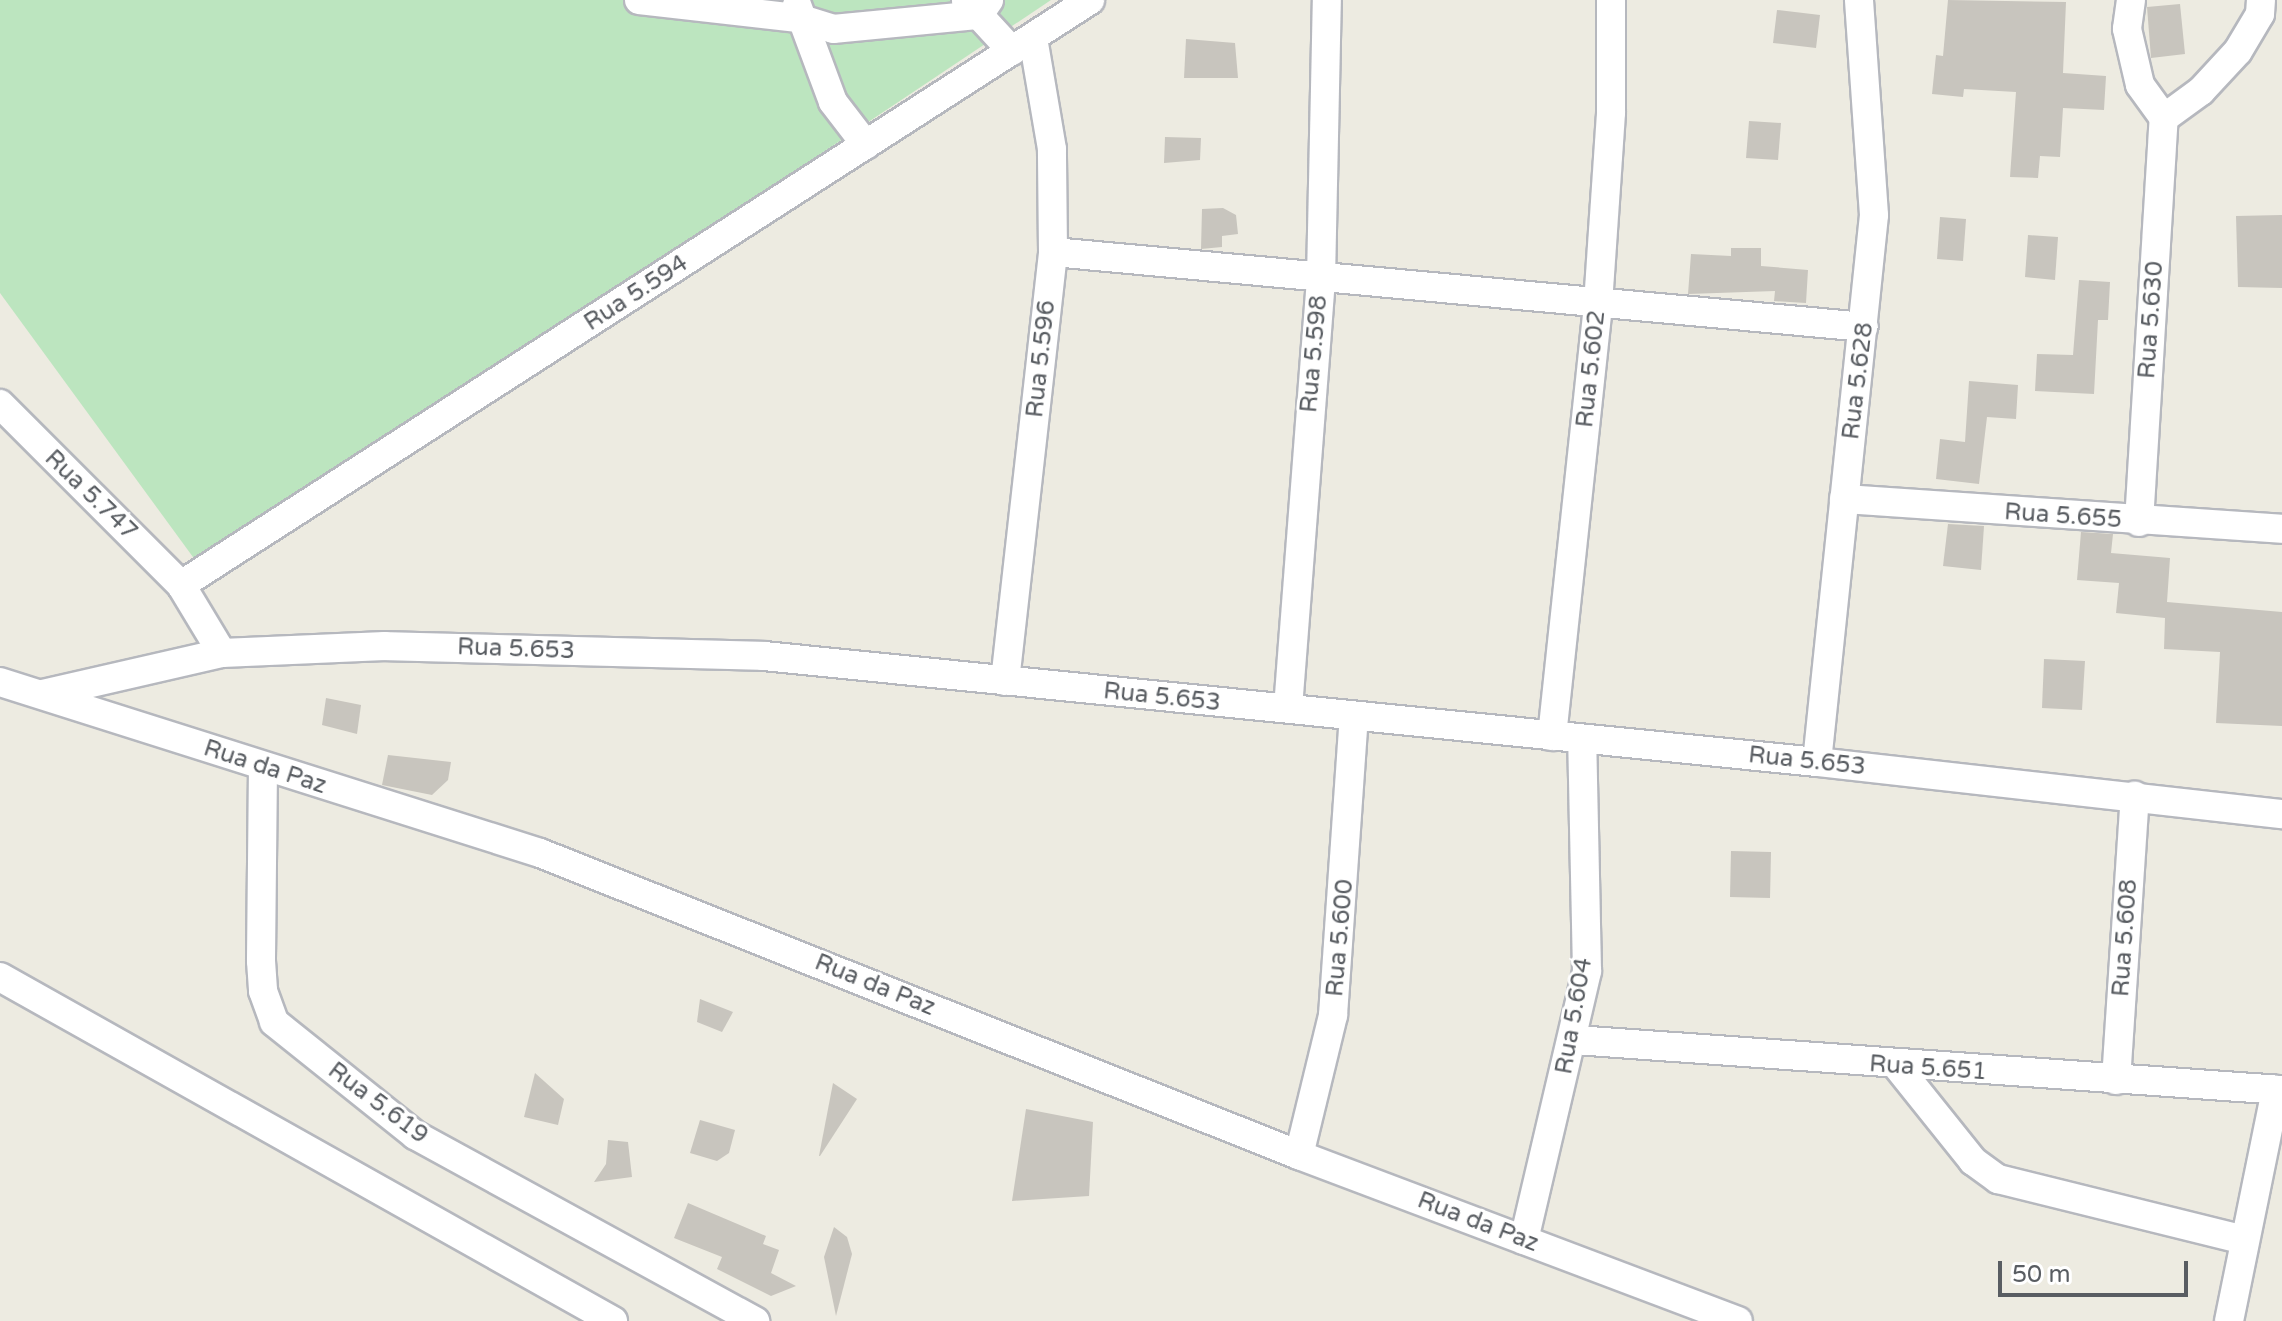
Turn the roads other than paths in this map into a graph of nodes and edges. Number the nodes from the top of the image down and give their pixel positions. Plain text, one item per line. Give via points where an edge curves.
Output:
1 (639, 0) edge
2 (1090, 0) edge
3 (1327, 0) edge
4 (1611, 0) edge
5 (1859, 0) edge
6 (2131, 0) edge
7 (2261, 0) edge
8 (703, 2) edge
9 (978, 5) edge
10 (797, 9) edge
11 (1023, 45) junction
12 (2164, 118) junction
13 (866, 145) junction
14 (1053, 252) junction
15 (1321, 279) junction
16 (1598, 304) junction
17 (1864, 327) junction
18 (0, 404) edge
19 (1844, 499) junction
20 (2139, 522) junction
21 (2282, 529) edge
22 (181, 585) junction
23 (222, 653) junction
24 (1005, 681) junction
25 (0, 682) edge
26 (43, 694) junction
27 (1288, 708) junction
28 (1354, 717) junction
29 (1552, 736) junction
30 (1582, 739) junction
31 (1817, 762) junction
32 (263, 767) junction
33 (2135, 796) junction
34 (2282, 814) edge
35 (0, 977) edge
36 (1575, 1040) junction
37 (1897, 1066) junction
38 (2116, 1080) junction
39 (2279, 1090) edge
40 (1299, 1155) junction
41 (1524, 1240) junction
42 (2245, 1240) junction
43 (613, 1321) edge
44 (755, 1321) edge
45 (1738, 1321) edge
46 (2229, 1321) edge

1 - 8 street
2 - 11 street, Rua 5.594
3 - 15 street, Rua 5.598
4 - 16 street, Rua 5.602
5 - 17 street, Rua 5.628 via 1874,215
6 - 12 street via 2127,29 2140,85
7 - 12 street via 2260,14 2238,51 2201,91
8 - 10 street
9 - 10 street via 833,29
9 - 11 street
10 - 13 street via 833,102
11 - 13 street, Rua 5.594
11 - 14 street, Rua 5.596 via 1052,149
12 - 20 street, Rua 5.630
13 - 22 street, Rua 5.594
14 - 15 street
14 - 24 street, Rua 5.596
15 - 16 street
15 - 27 street, Rua 5.598
16 - 17 street
16 - 29 street, Rua 5.602
17 - 19 street, Rua 5.628
18 - 22 street, Rua 5.747
19 - 20 street, Rua 5.655
19 - 31 street, Rua 5.628
20 - 21 street, Rua 5.655
22 - 23 street, Rua 5.747
23 - 24 street, Rua 5.653 via 385,646 764,656
23 - 26 street, Rua 5.653
24 - 27 street, Rua 5.653
25 - 26 street, Rua da Paz
26 - 32 street, Rua da Paz
27 - 28 street, Rua 5.653
28 - 29 street, Rua 5.653
28 - 40 street, Rua 5.600 via 1333,1015
29 - 30 street, Rua 5.653
30 - 31 street, Rua 5.653
30 - 36 street, Rua 5.604 via 1587,971
31 - 33 street, Rua 5.653
32 - 40 street, Rua da Paz via 540,853
32 - 44 street, Rua 5.619 via 261,961 263,991 274,1022 415,1135
33 - 34 street, Rua 5.653
33 - 38 street, Rua 5.608
35 - 43 street
36 - 37 street, Rua 5.651
36 - 41 street, Rua 5.604
37 - 38 street, Rua 5.651
37 - 42 street via 1973,1161 1998,1179
38 - 39 street, Rua 5.651
39 - 42 street
40 - 41 street, Rua da Paz
41 - 45 street, Rua da Paz
42 - 46 street

